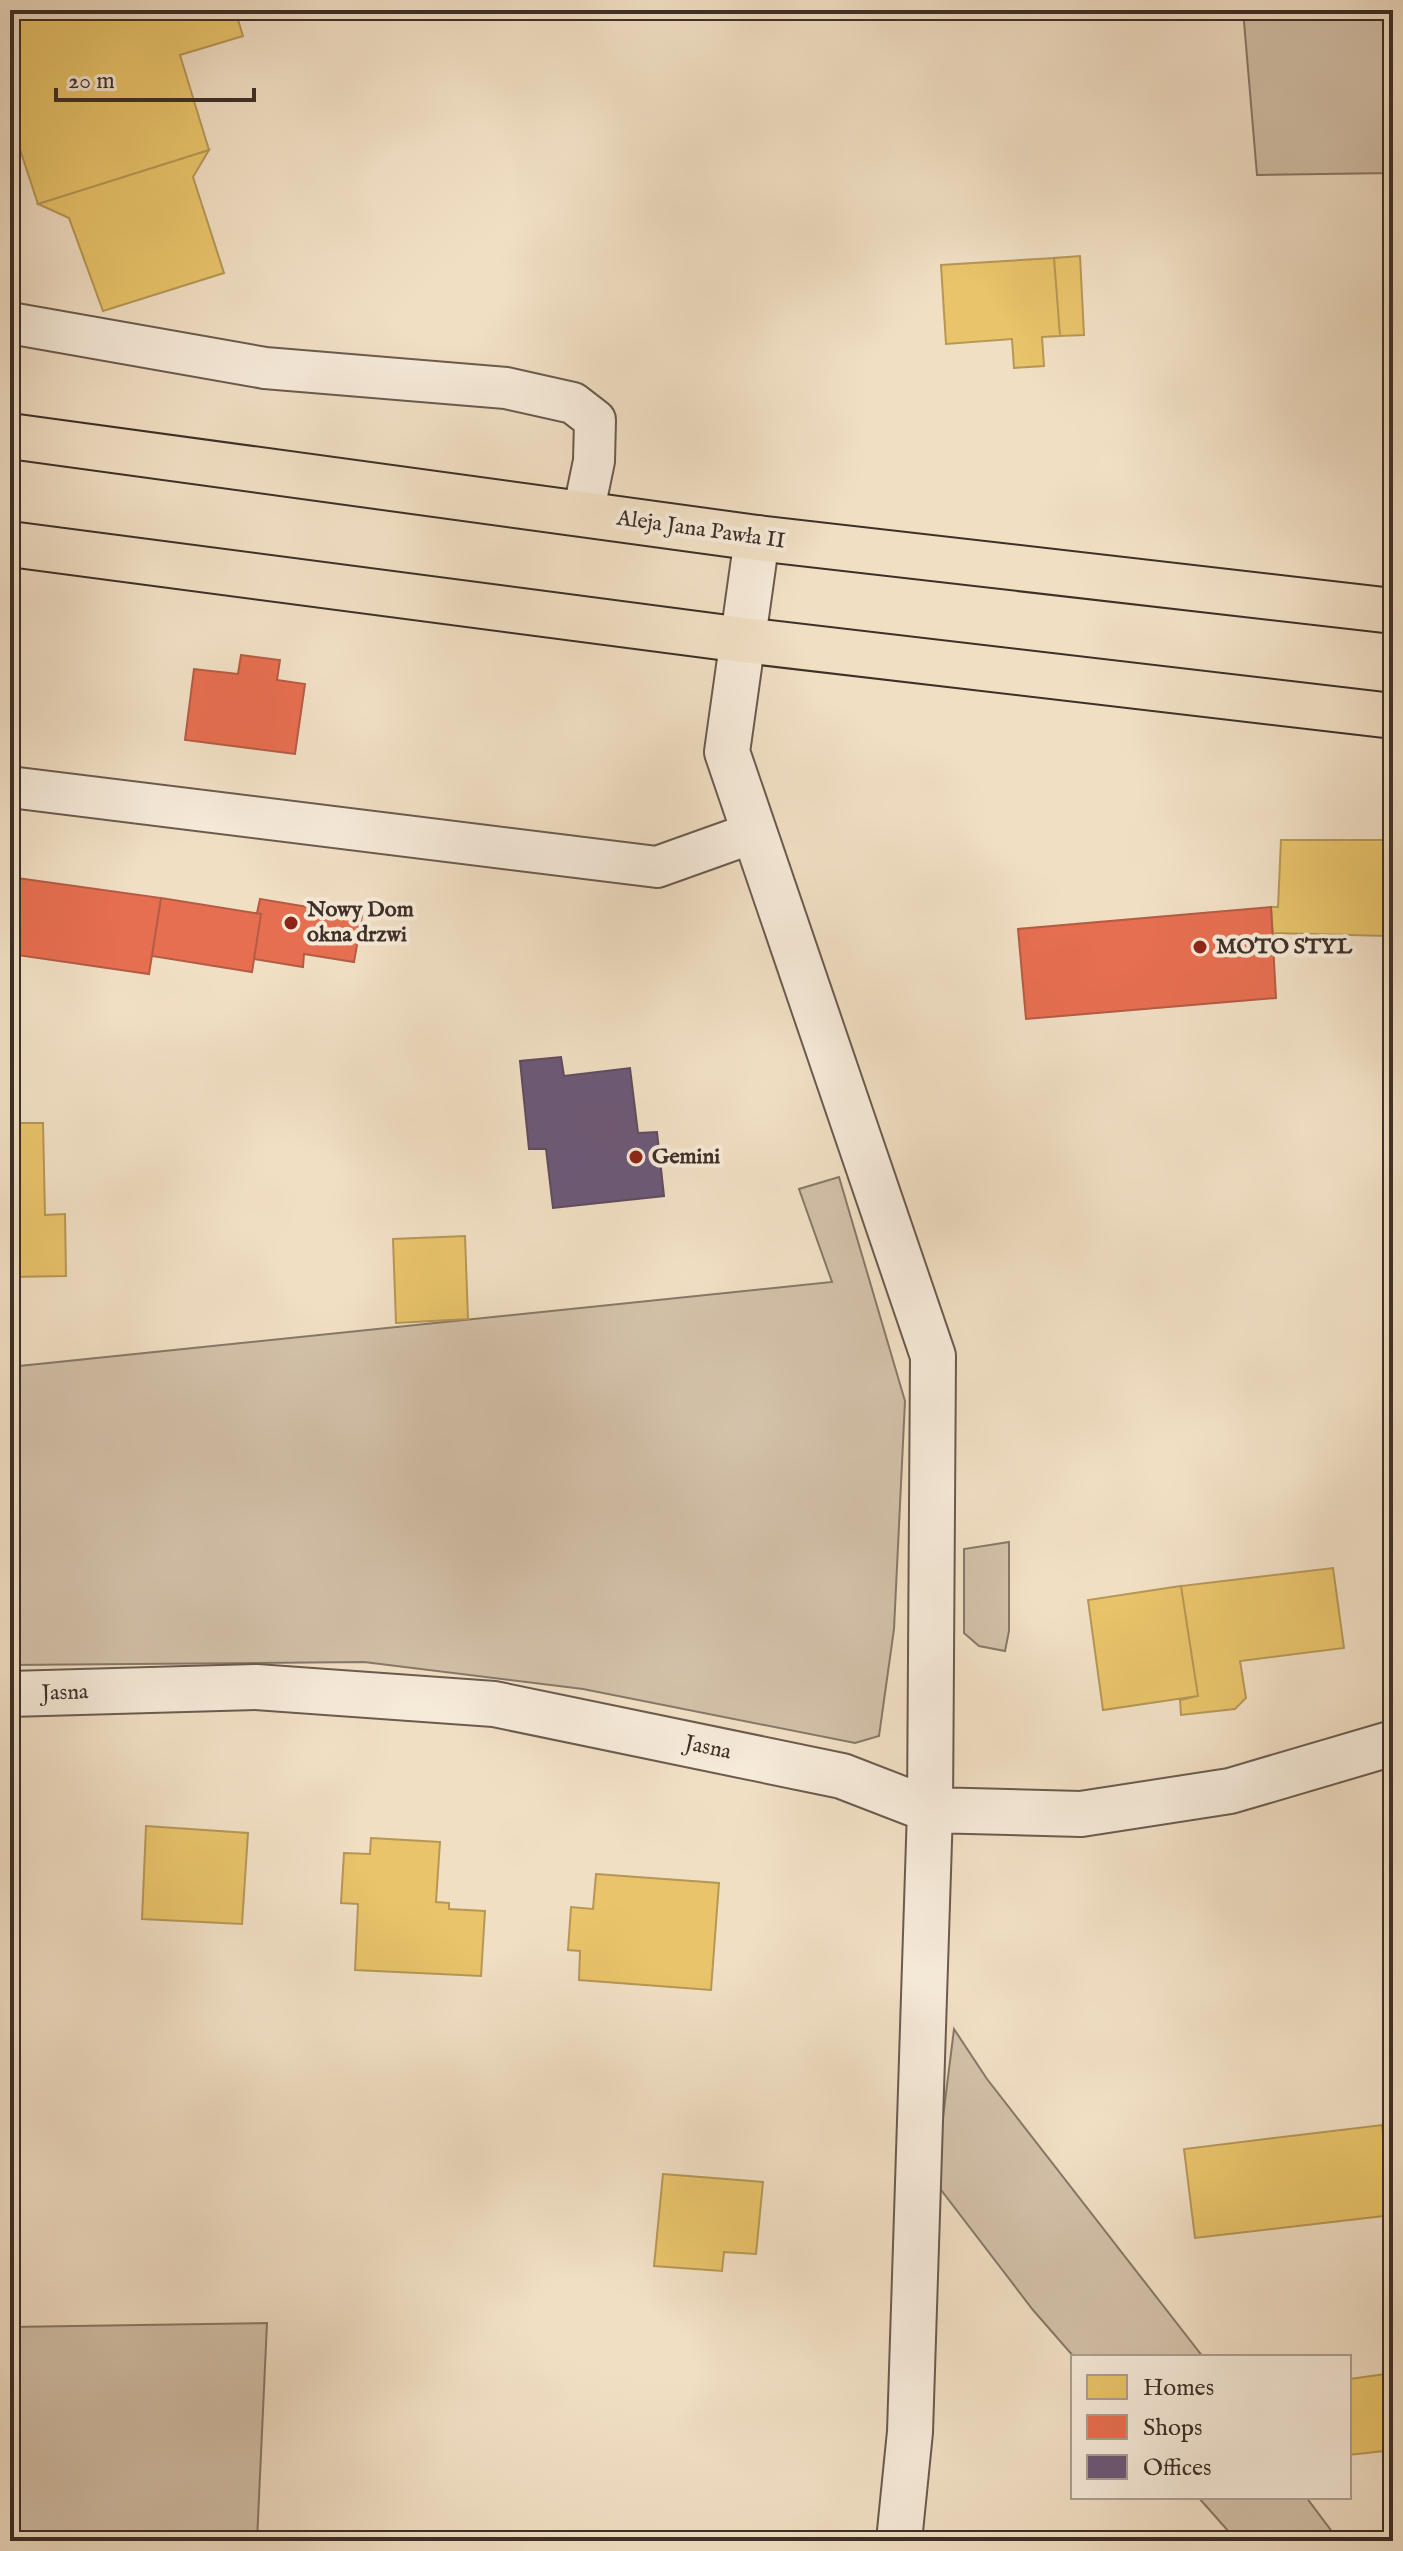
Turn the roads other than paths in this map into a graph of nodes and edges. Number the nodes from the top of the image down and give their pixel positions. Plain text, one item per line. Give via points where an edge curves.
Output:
1 (10, 323) edge
2 (10, 436) edge
3 (583, 514) junction
4 (757, 538) junction
5 (10, 544) edge
6 (1393, 611) edge
7 (743, 640) junction
8 (1393, 716) edge
9 (10, 787) edge
10 (755, 832) junction
11 (10, 1694) edge
12 (1393, 1743) edge
13 (930, 1810) junction
14 (899, 2541) edge

1 - 3 lane via 265,368 506,388 573,403 595,420 594,461
2 - 3 main road, Aleja Jana Pawła II
3 - 4 main road, Aleja Jana Pawła II
4 - 6 main road, Aleja Jana Pawła II
4 - 7 street
5 - 7 main road
7 - 8 main road
7 - 10 street via 727,752
9 - 10 lane via 657,867
10 - 13 street via 933,1356
11 - 13 street, Jasna via 256,1687 494,1704 842,1776
12 - 13 street, Jasna via 1230,1791 1081,1814
13 - 14 street via 910,2432

